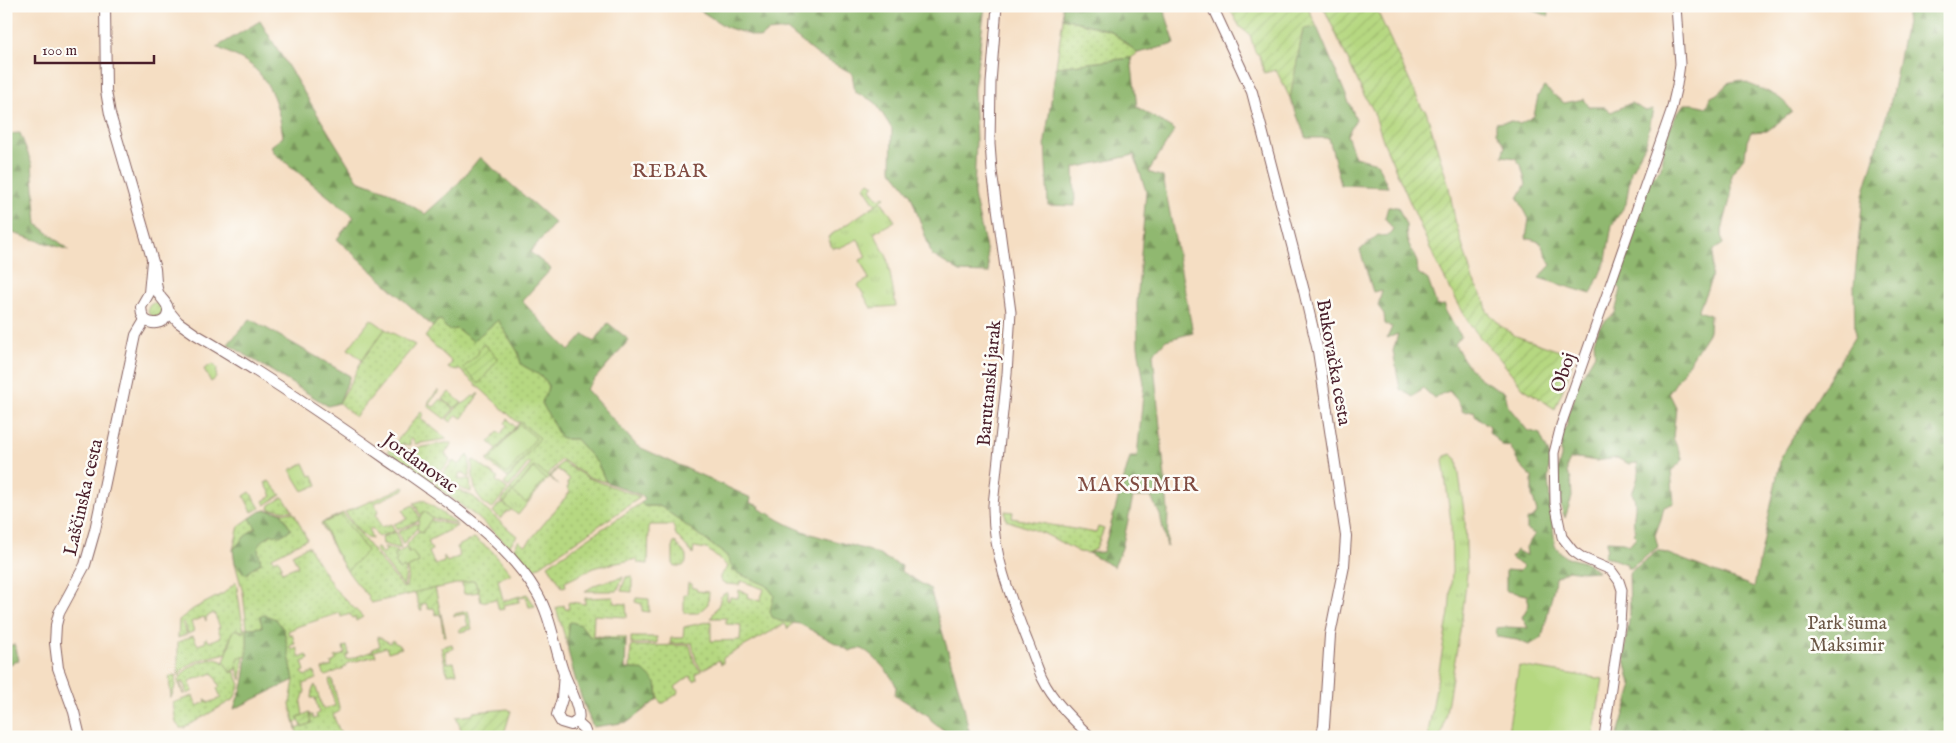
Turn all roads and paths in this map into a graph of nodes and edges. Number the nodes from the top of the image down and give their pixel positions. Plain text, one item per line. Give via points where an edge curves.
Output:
1 (105, 6) edge
2 (997, 6) edge
3 (1212, 6) edge
4 (1676, 6) edge
5 (152, 261) junction
6 (162, 299) junction
7 (146, 300) junction
8 (168, 310) junction
9 (145, 320) junction
10 (161, 322) junction
11 (196, 334) junction
12 (564, 673) junction
13 (576, 706) junction
14 (559, 707) junction
15 (576, 722) junction
16 (1605, 733) edge
17 (80, 737) edge
18 (587, 737) edge
19 (1091, 737) edge
20 (1321, 737) edge

1 - 5 main road via 106,91 110,114
2 - 19 street, Barutanski jarak via 990,144 1011,312 993,505 994,527 1017,614 1043,679 1071,717
3 - 20 main road, Bukovačka cesta via 1252,92 1304,291 1318,351 1346,536 1344,566 1330,635
4 - 16 street, Oboj via 1680,64 1671,111 1554,452 1555,502 1562,537 1583,558 1611,570 1621,586 1620,625
5 - 6 main road via 157,290
5 - 7 main road via 151,286
6 - 7 main road
6 - 8 main road
7 - 9 main road via 141,311
8 - 10 main road
8 - 11 main road, Jordanovac via 178,322
9 - 10 main road via 153,324
9 - 17 main road, Laščinska cesta via 136,335 85,565 59,613 56,625 57,664
10 - 11 main road, Jordanovac
11 - 12 main road, Jordanovac via 366,444 489,536 537,593
12 - 13 main road, Jordanovac
12 - 14 main road
13 - 14 main road via 568,702
13 - 15 main road via 580,714
14 - 15 main road via 557,715 561,722 571,725
15 - 18 main road

